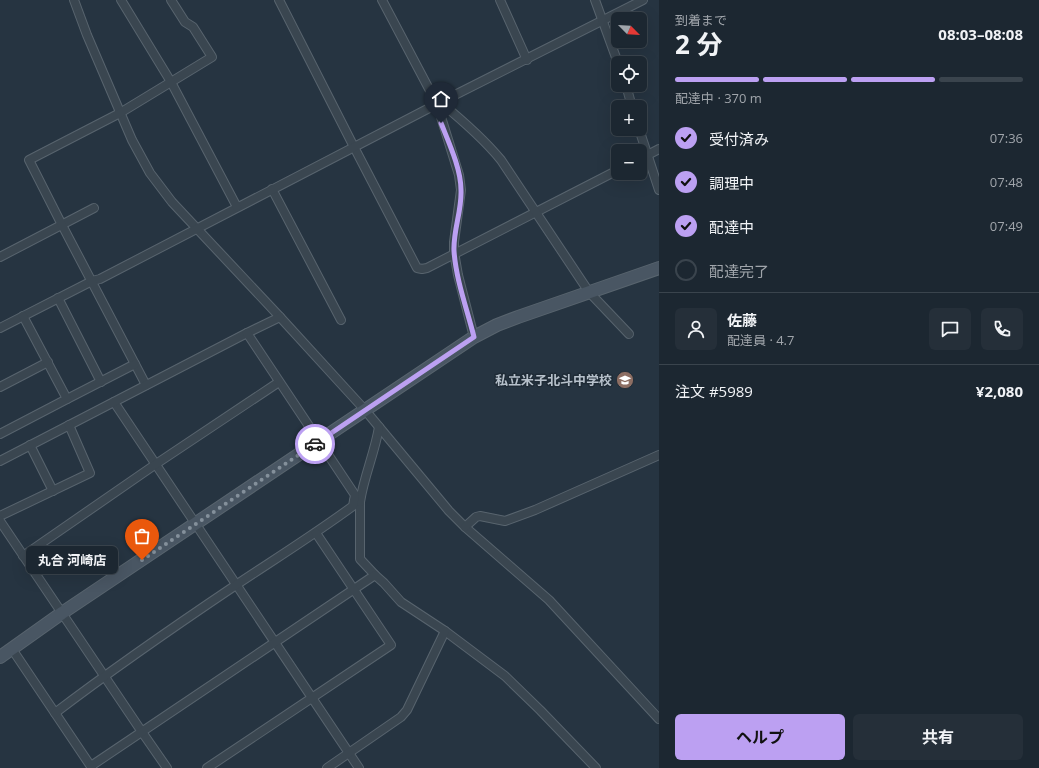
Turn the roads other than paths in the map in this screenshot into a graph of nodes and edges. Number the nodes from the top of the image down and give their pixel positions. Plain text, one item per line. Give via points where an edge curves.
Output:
1 (74, 0) edge
2 (121, 0) edge
3 (171, 0) edge
4 (279, 0) edge
5 (382, 0) edge
6 (500, 0) edge
7 (595, 0) edge
8 (643, 0) edge
9 (603, 20) junction
10 (616, 56) edge
11 (526, 60) junction
12 (171, 82) junction
13 (438, 103) junction
14 (120, 113) junction
15 (354, 147) junction
16 (659, 149) edge
17 (647, 155) edge
18 (647, 165) edge
19 (611, 174) edge
20 (272, 189) junction
21 (659, 190) edge
22 (237, 207) junction
23 (94, 208) dead end
24 (535, 212) junction
25 (62, 225) junction
26 (197, 228) junction
27 (454, 252) junction
28 (0, 257) edge
29 (659, 268) edge
30 (92, 281) junction
31 (589, 292) junction
32 (58, 298) junction
33 (24, 316) junction
34 (280, 317) junction
35 (341, 320) dead end
36 (0, 328) edge
37 (247, 333) junction
38 (629, 334) dead end
39 (474, 337) junction
40 (48, 362) junction
41 (135, 364) junction
42 (101, 382) junction
43 (279, 382) junction
44 (146, 385) junction
45 (0, 387) edge
46 (67, 399) junction
47 (114, 402) junction
48 (365, 410) junction
49 (69, 425) junction
50 (379, 426) junction
51 (0, 434) edge
52 (320, 441) junction
53 (30, 445) junction
54 (659, 455) edge
55 (0, 461) edge
56 (156, 464) junction
57 (53, 491) junction
58 (357, 502) junction
59 (0, 516) edge
60 (0, 521) edge
61 (195, 524) junction
62 (465, 527) junction
63 (316, 532) junction
64 (23, 556) junction
65 (375, 575) junction
66 (236, 585) junction
67 (354, 589) junction
68 (62, 614) junction
69 (445, 631) junction
70 (276, 642) junction
71 (12, 649) junction
72 (0, 657) edge
73 (104, 676) junction
74 (312, 698) junction
75 (55, 713) junction
76 (659, 719) edge
77 (142, 732) junction
78 (348, 753) junction
79 (92, 767) edge
80 (167, 768) edge
81 (207, 768) edge
82 (327, 768) edge
83 (359, 768) edge
84 (596, 768) edge

1 - 14 street
2 - 12 street
3 - 12 street via 185,22 193,27 212,57
4 - 15 street
5 - 13 street
6 - 11 street
7 - 9 street
8 - 9 street
9 - 10 street
9 - 11 street
11 - 13 street
12 - 14 street
12 - 22 street
13 - 15 street
13 - 24 street via 489,144
13 - 27 street via 461,190
14 - 25 street via 29,160
14 - 26 street via 150,173 172,202
15 - 20 street
15 - 27 street via 418,268 426,268
16 - 17 street
18 - 21 street
19 - 24 street
20 - 22 street
20 - 35 street
22 - 26 street
23 - 25 street
24 - 27 street
24 - 31 street
25 - 28 street
25 - 30 street
26 - 30 street
26 - 34 street
27 - 39 street
29 - 31 street
30 - 32 street
30 - 41 street
31 - 38 street
31 - 39 street via 497,325
32 - 33 street
32 - 42 street
33 - 36 street
33 - 40 street
34 - 37 street
34 - 48 street
37 - 43 street
37 - 44 street
39 - 48 street
40 - 45 street
40 - 46 street
41 - 42 street
41 - 44 street
42 - 46 street
43 - 52 street
43 - 56 street
44 - 47 street
46 - 51 street
47 - 49 street
47 - 56 street
48 - 50 street
48 - 52 street
49 - 53 street
49 - 57 street via 90,473
50 - 58 street
50 - 62 street
52 - 58 street via 355,494
52 - 61 street
53 - 55 street
53 - 57 street
54 - 62 street via 505,521 480,516
56 - 61 street
56 - 64 street
57 - 59 street
58 - 63 street
58 - 65 street via 360,559
60 - 64 street
61 - 66 street
61 - 68 street
62 - 76 street via 549,600
63 - 66 street
63 - 67 street
64 - 68 street
65 - 67 street
65 - 69 street via 402,602
66 - 70 street
66 - 73 street
67 - 70 street
67 - 74 street via 391,645
68 - 71 street
68 - 73 street
69 - 78 street via 407,710 401,717
69 - 84 street via 505,676
70 - 74 street
70 - 77 street
71 - 72 street
71 - 75 street
73 - 75 street
73 - 77 street
74 - 78 street
74 - 81 street
75 - 79 street
77 - 79 street
77 - 80 street
78 - 82 street
78 - 83 street

